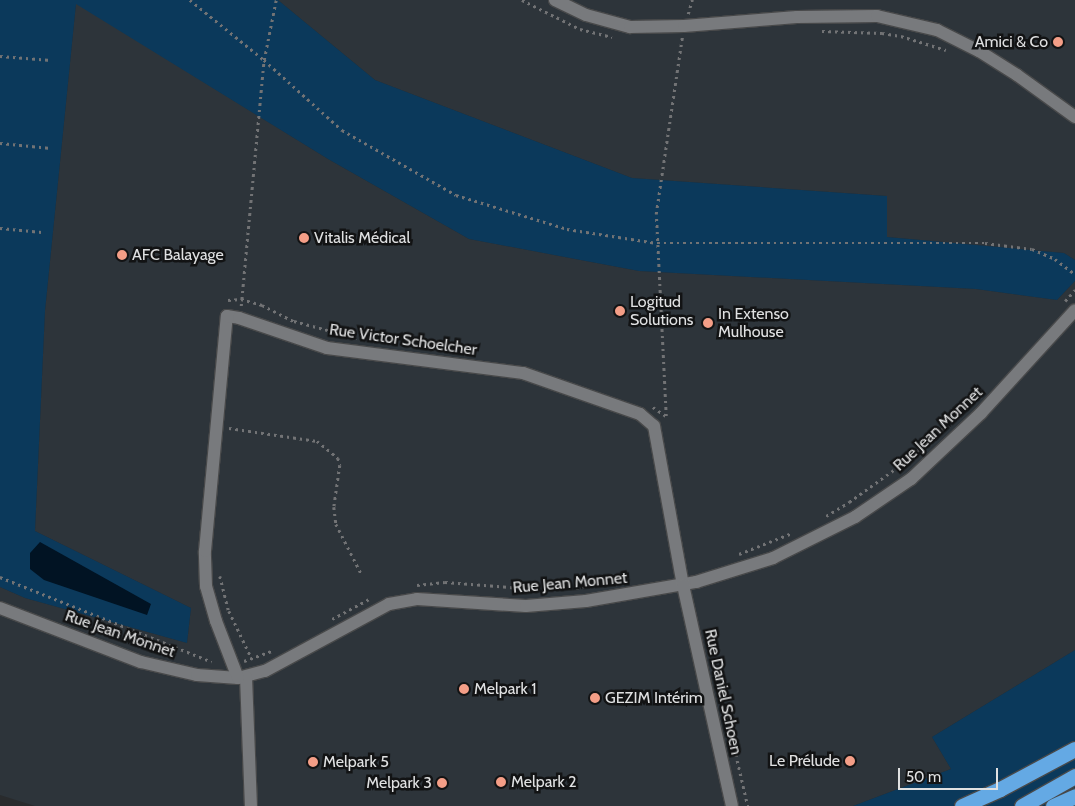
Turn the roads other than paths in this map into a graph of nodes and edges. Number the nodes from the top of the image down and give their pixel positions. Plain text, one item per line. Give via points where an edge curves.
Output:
1 (555, 0) edge
2 (1075, 117) edge
3 (1075, 310) edge
4 (683, 585) junction
5 (0, 608) edge
6 (242, 678) junction
7 (1075, 749) edge
8 (1075, 776) edge
9 (1075, 796) edge
10 (251, 806) edge
11 (732, 806) edge
12 (962, 806) edge
13 (1022, 806) edge
14 (1053, 806) edge

1 - 2 street via 586,15 630,27 797,17 877,16 937,30 979,51
3 - 4 street, Rue Jean Monnet via 982,413 911,479 855,517 773,558
4 - 6 street, Rue Jean Monnet via 586,601 526,606 417,599 389,604 265,671
4 - 6 street, Rue Victor Schoelcher via 654,426 640,414 523,373 326,348 227,316 205,551 206,586 216,621
4 - 11 street, Rue Daniel Schoen
5 - 6 street, Rue Jean Monnet via 141,662 197,675
6 - 10 street
7 - 12 highway
8 - 13 highway
9 - 14 highway

